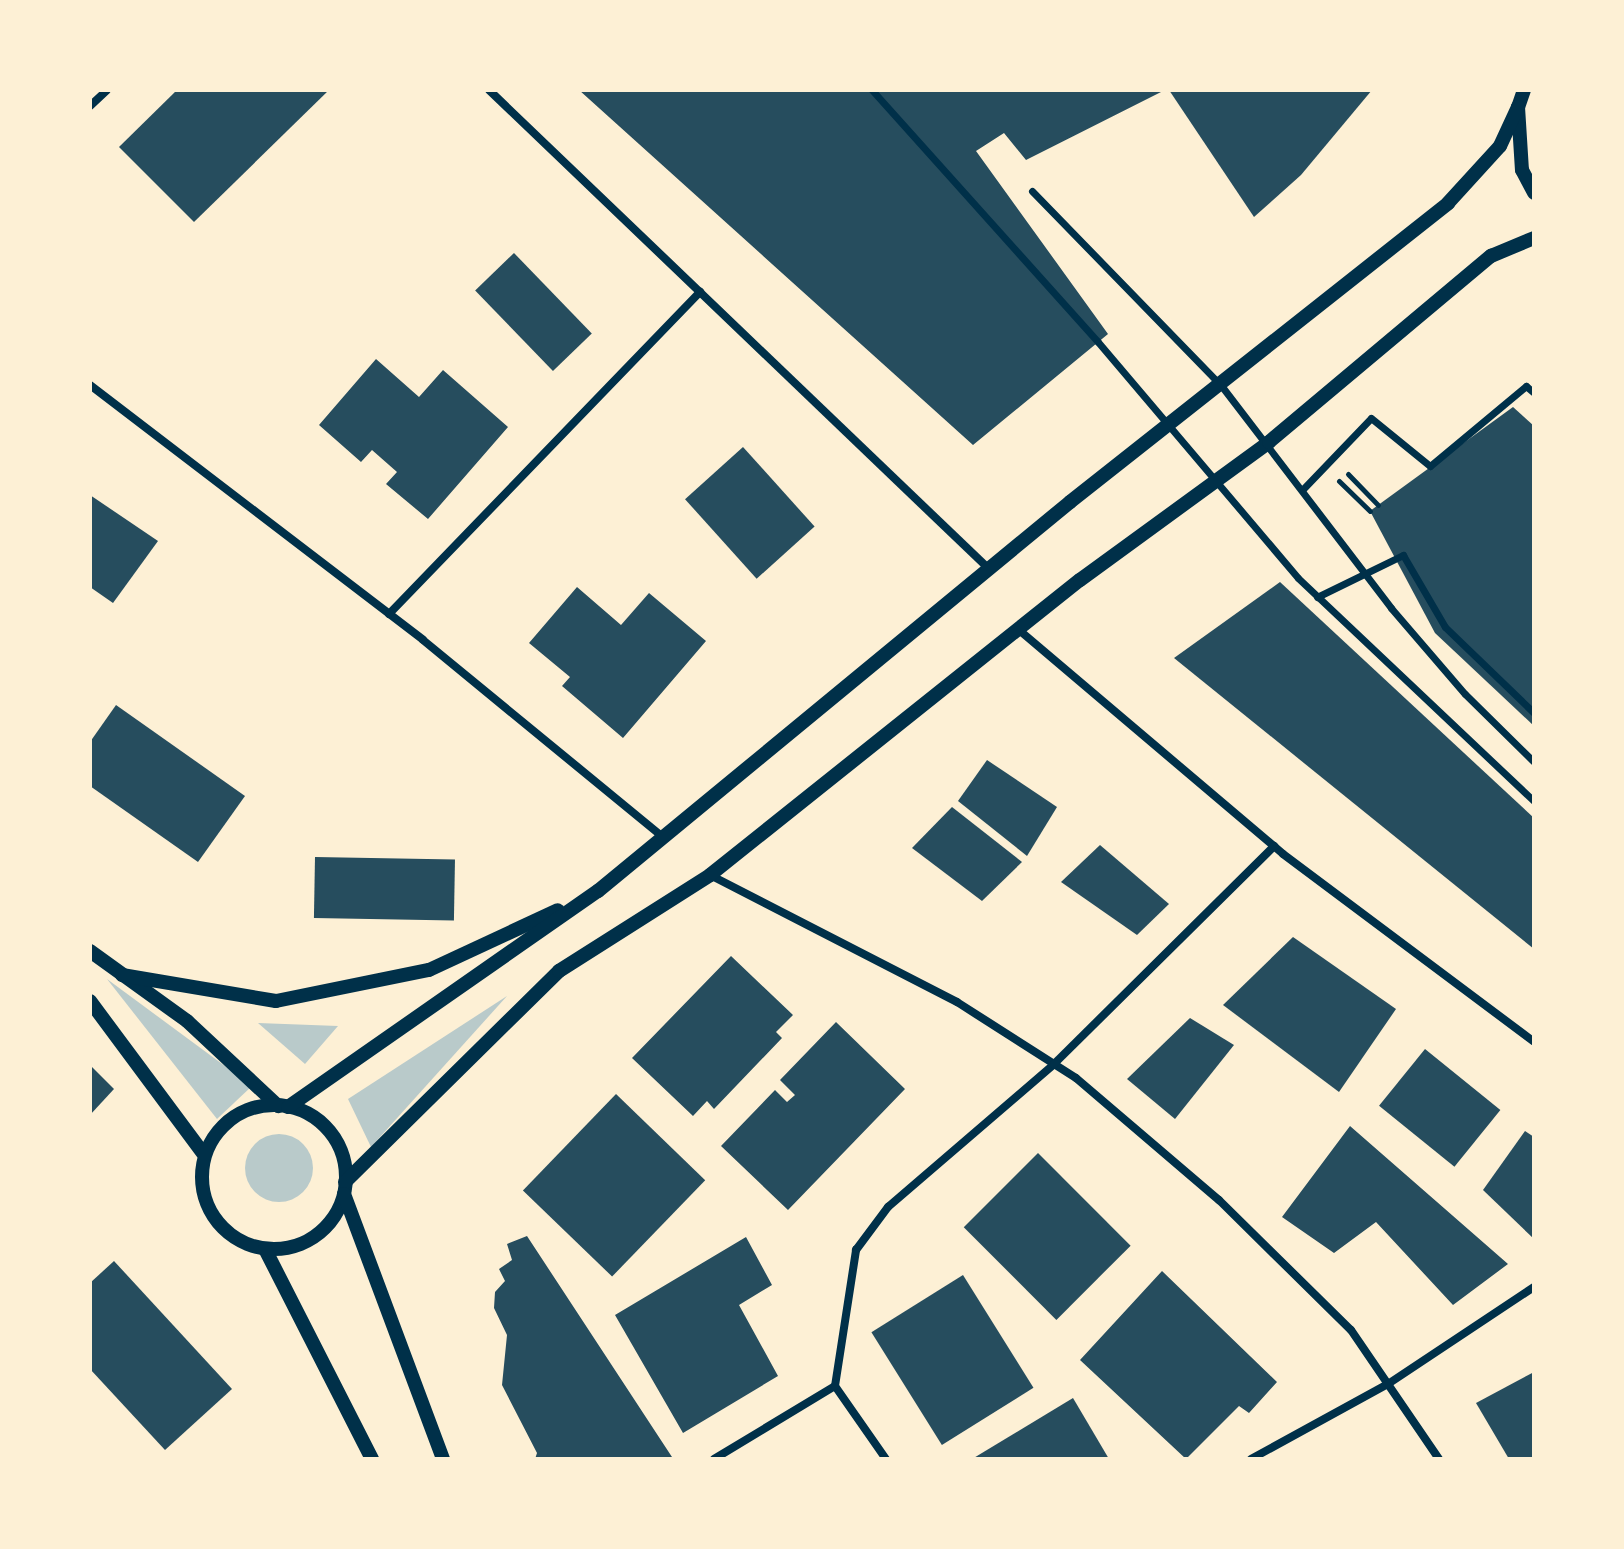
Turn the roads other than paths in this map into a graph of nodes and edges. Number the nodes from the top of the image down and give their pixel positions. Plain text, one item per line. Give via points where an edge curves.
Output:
1 (107, 90) edge
2 (489, 90) edge
3 (872, 90) edge
4 (1524, 90) edge
5 (90, 106) edge
6 (1518, 107) junction
7 (1032, 191) dead end
8 (1534, 193) edge
9 (1534, 238) edge
10 (700, 292) junction
11 (1220, 384) junction
12 (90, 385) edge
13 (1534, 393) edge
14 (1269, 442) junction
15 (1303, 489) junction
16 (989, 569) junction
17 (1317, 597) junction
18 (389, 614) junction
19 (1019, 630) junction
20 (1534, 713) edge
21 (1534, 762) edge
22 (1534, 801) edge
23 (663, 837) junction
24 (1274, 846) junction
25 (710, 875) junction
26 (598, 891) junction
27 (90, 951) edge
28 (122, 975) junction
29 (90, 1001) edge
30 (1534, 1042) edge
31 (1054, 1064) junction
32 (283, 1107) junction
33 (203, 1153) junction
34 (344, 1188) junction
35 (265, 1249) junction
36 (1534, 1287) edge
37 (1388, 1384) junction
38 (835, 1386) junction
39 (372, 1459) edge
40 (443, 1459) edge
41 (714, 1459) edge
42 (886, 1459) edge
43 (1251, 1459) edge
44 (1439, 1459) edge

1 - 5 street
2 - 10 street
3 - 17 street
4 - 6 street
6 - 8 street via 1522,170
6 - 11 street via 1500,146 1448,203
7 - 11 street
9 - 14 street via 1491,256
10 - 16 street
10 - 18 street
11 - 14 street
11 - 16 street
12 - 18 street
13 - 15 street via 1526,386 1430,466 1371,418
14 - 15 street
14 - 19 street
15 - 21 street via 1391,608 1465,694
16 - 23 street
17 - 20 street via 1403,555 1445,627
17 - 22 street
18 - 23 street
19 - 24 street
19 - 25 street
23 - 26 street
24 - 30 street
24 - 31 street
25 - 31 street via 957,1002
25 - 34 street via 559,971
26 - 28 street via 429,970 276,1001
26 - 32 street
27 - 28 street
28 - 32 street via 187,1021
29 - 33 street
31 - 37 street via 1219,1200 1351,1330
31 - 38 street via 888,1207 856,1250
32 - 33 street via 246,1111 228,1122
32 - 34 street via 328,1130 340,1149
33 - 35 street via 201,1181 220,1226 240,1241
34 - 35 street via 336,1214 314,1236 285,1249
34 - 40 street
35 - 39 street
36 - 37 street
37 - 43 street
37 - 44 street
38 - 41 street
38 - 42 street

